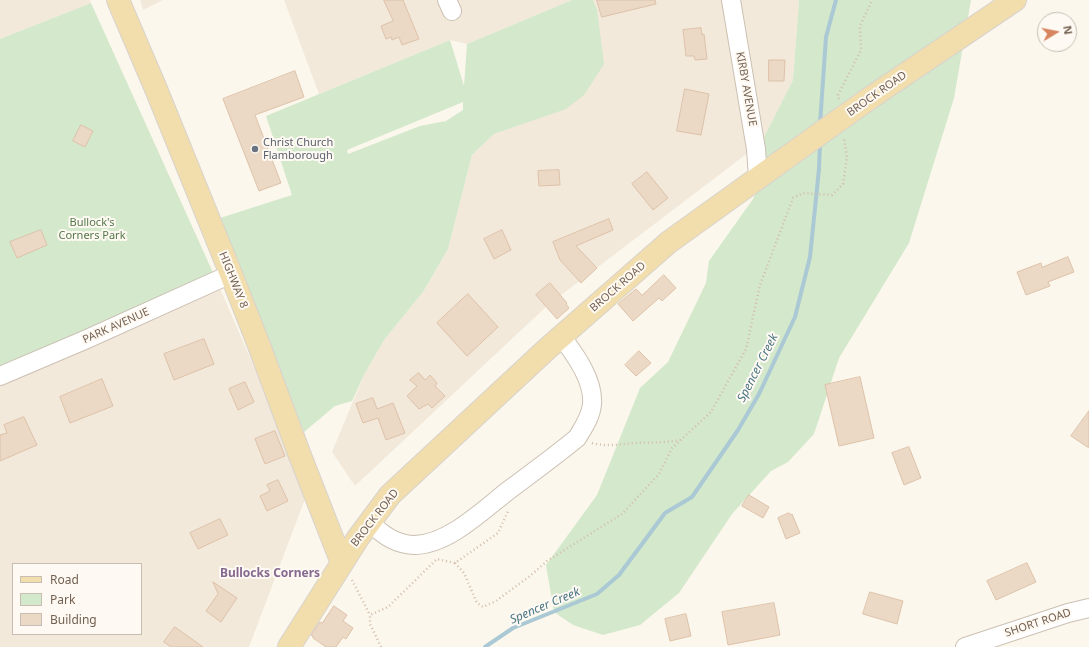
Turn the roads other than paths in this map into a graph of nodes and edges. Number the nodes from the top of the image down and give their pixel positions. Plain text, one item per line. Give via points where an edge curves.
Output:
1 (118, 0) edge
2 (731, 0) edge
3 (1016, 0) edge
4 (758, 178) junction
5 (231, 274) junction
6 (562, 337) junction
7 (0, 376) edge
8 (370, 522) junction
9 (342, 563) junction
10 (1089, 608) edge
11 (289, 647) edge
12 (964, 647) edge

1 - 5 main road, HIGHWAY 8
2 - 4 street, KIRBY AVENUE via 756,148
3 - 4 main road, BROCK ROAD, bridge via 870,98
4 - 6 main road, BROCK ROAD via 670,242
5 - 7 street, PARK AVENUE
5 - 9 main road, HIGHWAY 8
6 - 8 main road, BROCK ROAD via 390,495
6 - 8 street via 579,361 590,387 592,404 586,424 577,438 479,514 447,535 414,545 396,541 380,533
8 - 9 main road, BROCK ROAD
9 - 11 main road, BROCK ROAD
10 - 12 street, SHORT ROAD

